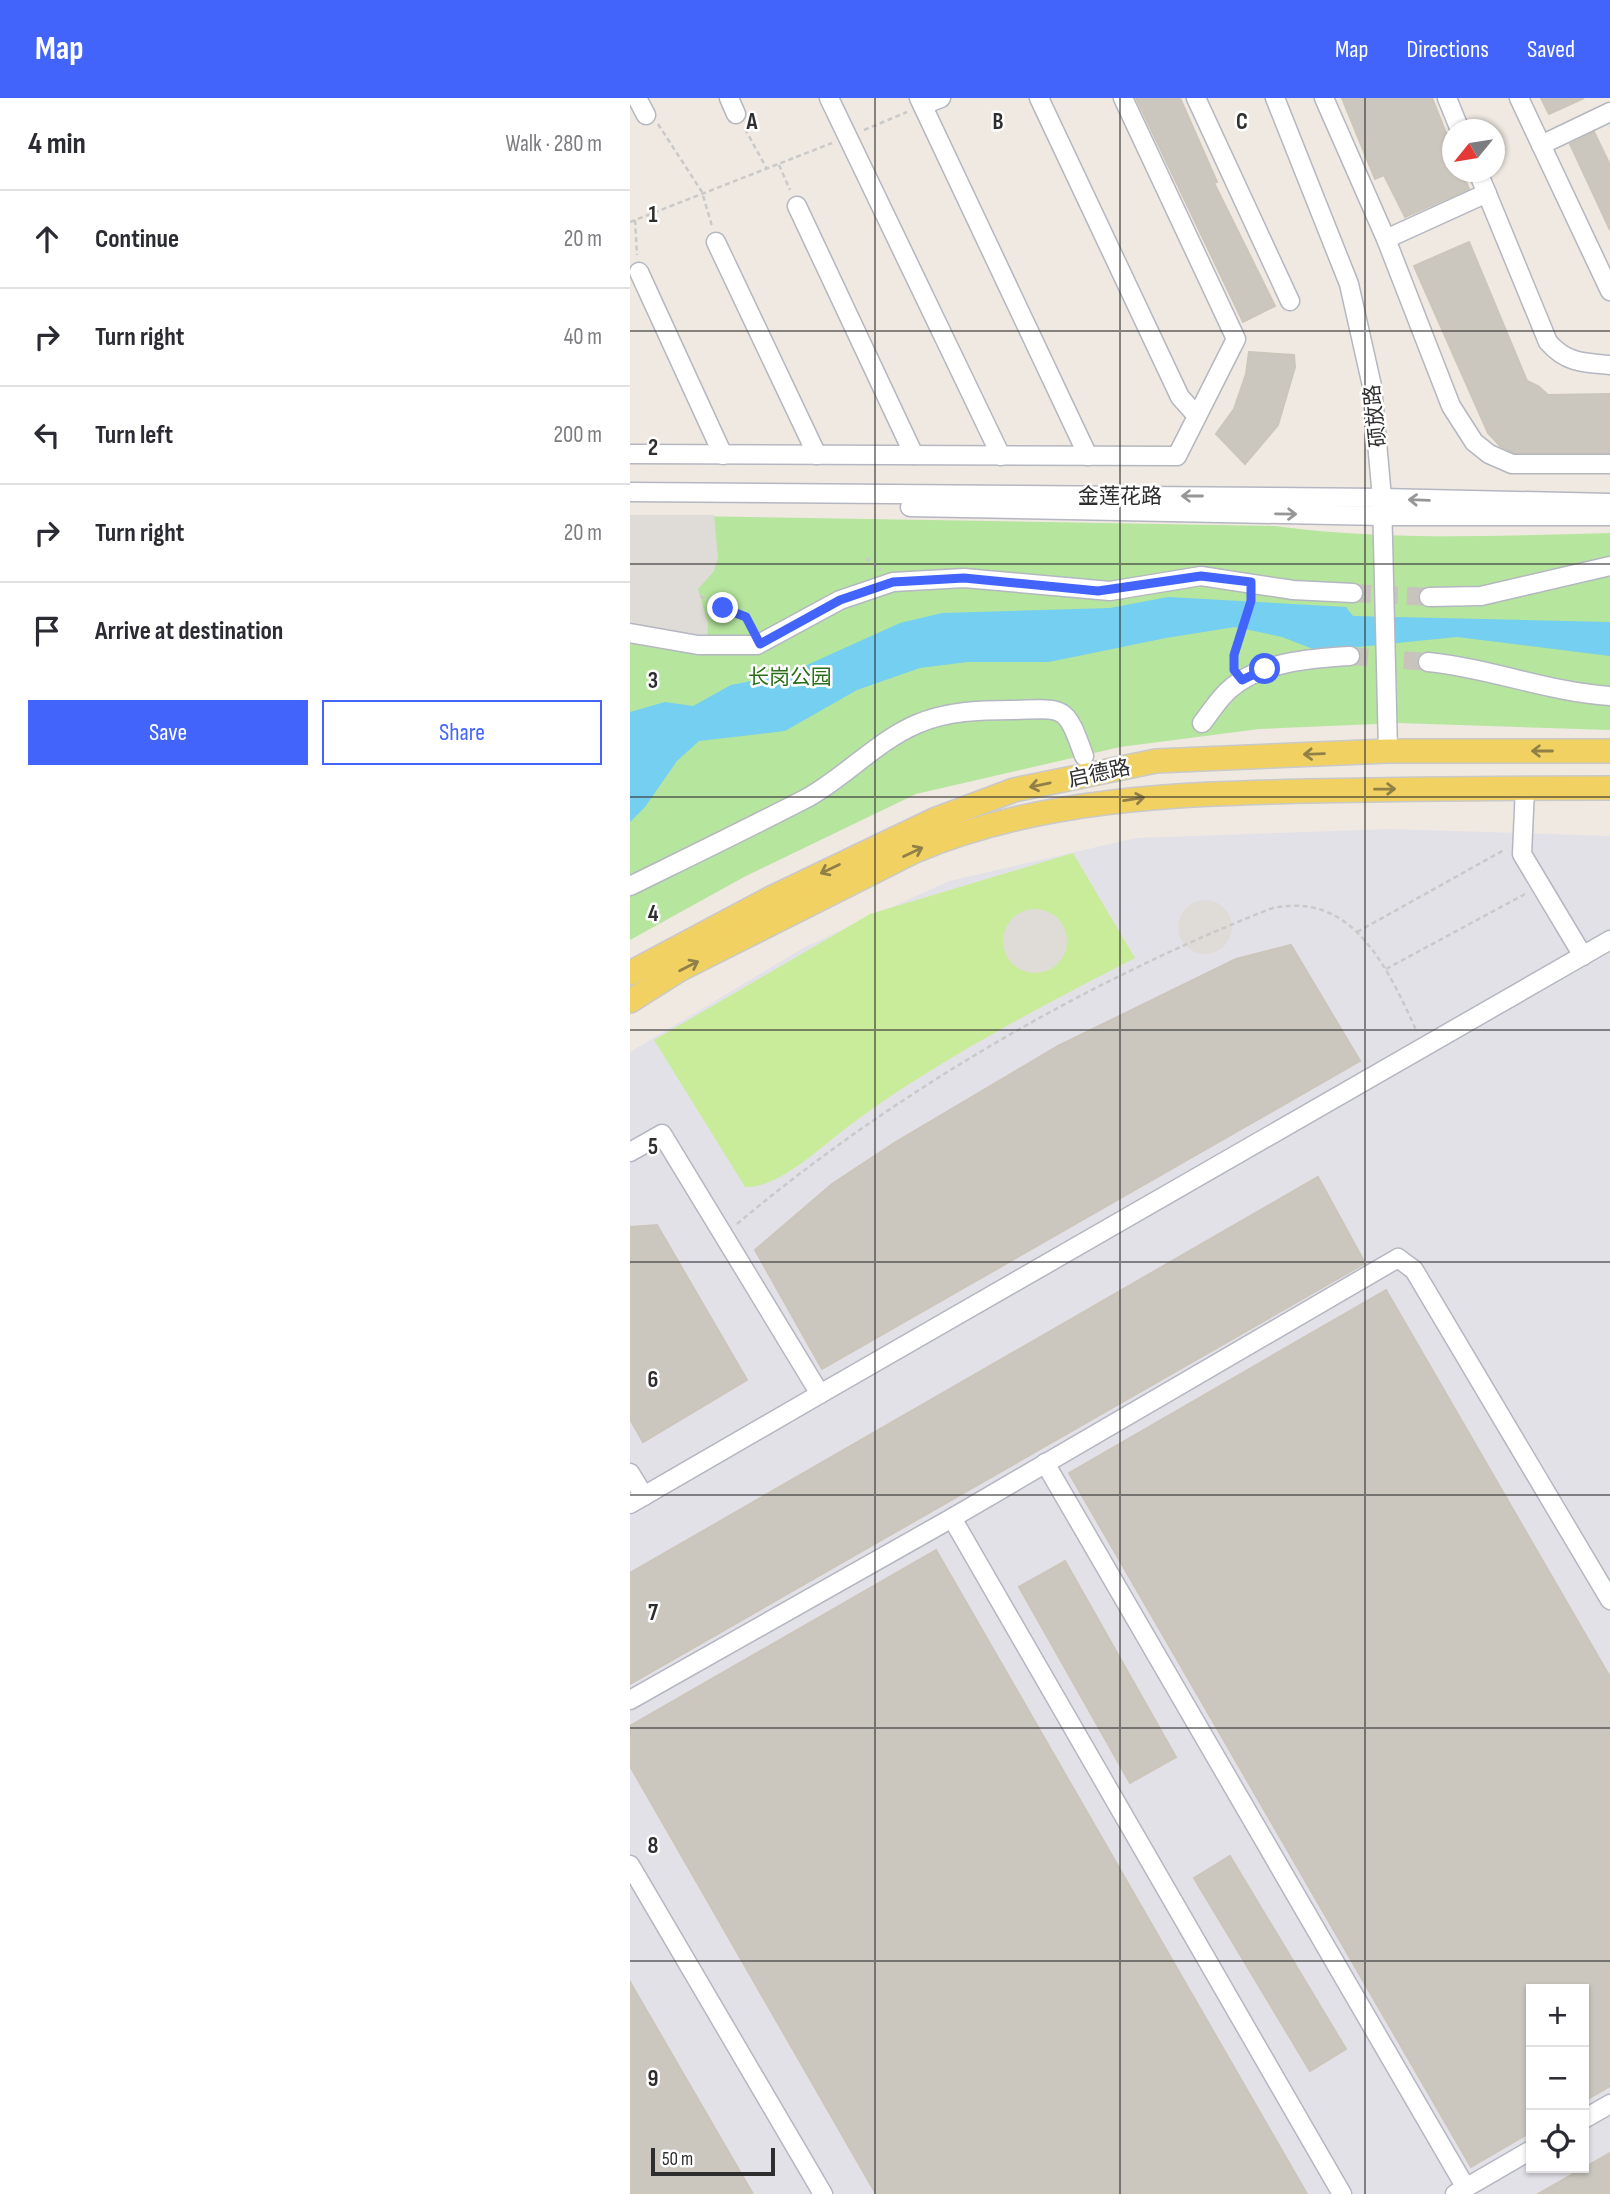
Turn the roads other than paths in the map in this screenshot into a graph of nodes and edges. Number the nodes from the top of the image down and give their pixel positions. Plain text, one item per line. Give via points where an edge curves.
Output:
1 (637, 98) edge
2 (829, 98) edge
3 (941, 98) edge
4 (1039, 98) edge
5 (1123, 98) edge
6 (1196, 98) edge
7 (1275, 98) edge
8 (1324, 98) edge
9 (1447, 98) edge
10 (1519, 98) edge
11 (921, 102) edge
12 (1610, 112) edge
13 (646, 116) road end
14 (1456, 119) edge
15 (1541, 145) junction
16 (1482, 182) edge
17 (1487, 193) junction
18 (797, 206) road end
19 (1386, 239) junction
20 (716, 242) road end
21 (639, 272) road end
22 (1610, 291) edge
23 (1290, 301) dead end
24 (1610, 365) edge
25 (1197, 416) junction
26 (630, 454) edge
27 (723, 455) junction
28 (817, 455) junction
29 (914, 455) junction
30 (1000, 456) junction
31 (1088, 456) junction
32 (1610, 464) edge
33 (630, 492) edge
34 (1382, 498) junction
35 (1610, 503) edge
36 (630, 504) edge
37 (1383, 516) junction
38 (1610, 516) edge
39 (1610, 566) edge
40 (1353, 593) tunnel mouth
41 (1429, 597) tunnel mouth
42 (630, 634) edge
43 (1350, 656) tunnel mouth
44 (1428, 662) tunnel mouth
45 (1610, 696) edge
46 (1202, 723) dead end
47 (1388, 751) junction
48 (1610, 751) edge
49 (1084, 756) dead end
50 (1524, 788) junction
51 (1610, 788) edge
52 (630, 886) edge
53 (1610, 940) edge
54 (1583, 956) junction
55 (630, 973) edge
56 (630, 1001) edge
57 (630, 1152) edge
58 (820, 1394) junction
59 (1045, 1463) junction
60 (630, 1473) edge
61 (637, 1500) edge
62 (952, 1518) junction
63 (1610, 1600) edge
64 (630, 1700) edge
65 (630, 1865) edge
66 (1610, 2104) edge
67 (1589, 2116) edge
68 (1526, 2153) edge
69 (1460, 2191) edge
70 (823, 2194) edge
71 (1342, 2194) edge

1 - 13 street
2 - 30 street
3 - 11 street
4 - 25 street via 1180,397
5 - 25 street via 1236,339
6 - 23 street
7 - 34 street, 硕放路 via 1327,223 1362,331 1373,386
8 - 19 street
9 - 14 street
10 - 15 street
11 - 31 street
12 - 15 street
15 - 22 street
16 - 17 street
17 - 19 street
17 - 24 street via 1548,342 1570,361
18 - 29 street
19 - 32 street via 1451,406 1474,442 1512,464
20 - 28 street
21 - 27 street
25 - 31 street via 1177,456
26 - 27 street
27 - 28 street
28 - 29 street
29 - 30 street
30 - 31 street
34 -> 33 street, 金莲花路
35 -> 34 street, 金莲花路
34 - 37 street, 硕放路
36 -> 37 street, 金莲花路
37 - 38 street, 金莲花路
37 - 47 street, 硕放路
39 - 41 street via 1481,596
40 - 42 street via 1293,590 1201,576 1110,591 964,578 893,582 840,600 760,644 698,645
43 - 46 street via 1265,669 1228,690
44 - 45 street
48 -> 47 main road, 启德路
47 -> 55 main road, 启德路 via 1156,761 1014,790 909,832
49 - 52 street via 1072,722 1062,711 976,710 931,719 905,731 808,797
50 - 51 main road, 启德路
50 - 54 street via 1522,854
56 -> 50 main road, 启德路 via 680,970 915,851 951,835 1017,817 1170,794
53 - 54 street
54 - 58 street
57 - 58 street via 662,1134
58 - 61 street
59 - 62 street
59 - 63 street via 1391,1261 1402,1259 1414,1270
59 - 69 street
60 - 61 street
62 - 64 street
62 - 71 street
65 - 70 street
66 - 67 street
68 - 69 street

